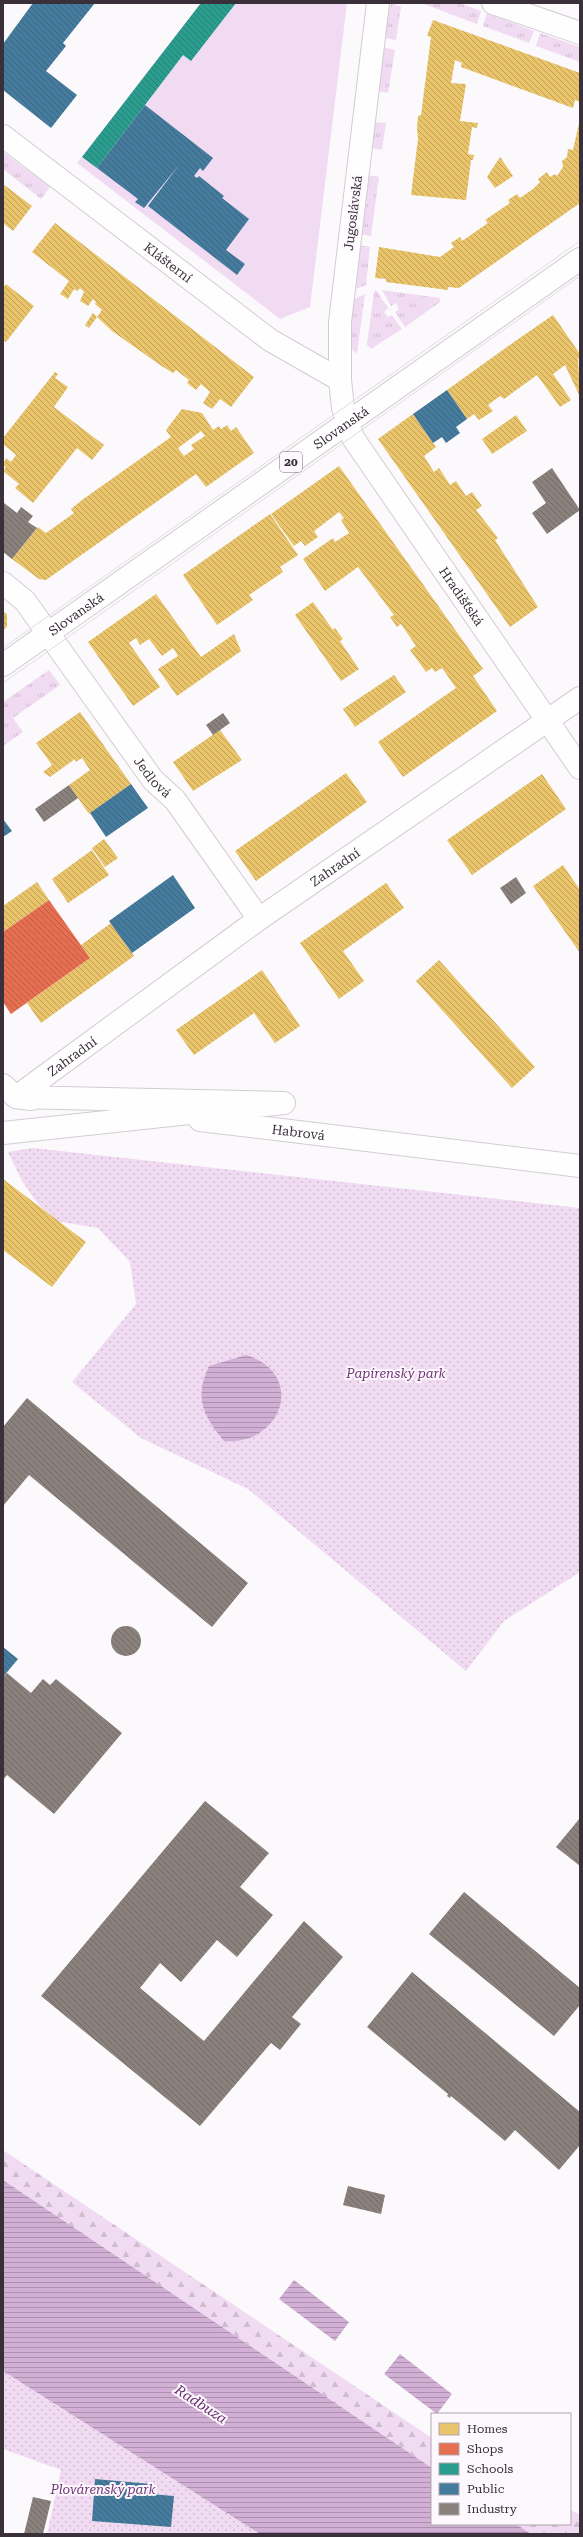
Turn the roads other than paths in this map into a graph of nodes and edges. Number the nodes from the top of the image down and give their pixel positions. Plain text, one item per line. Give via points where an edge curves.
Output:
1 (378, 3) edge
2 (493, 3) edge
3 (580, 33) edge
4 (3, 136) edge
5 (580, 259) edge
6 (340, 380) junction
7 (348, 422) junction
8 (3, 583) edge
9 (48, 633) junction
10 (3, 665) edge
11 (580, 698) edge
12 (547, 722) junction
13 (580, 768) edge
14 (259, 919) junction
15 (9, 1091) edge
16 (3, 1133) edge
17 (580, 1166) edge

1 - 6 street, Jugoslávská via 340,322
2 - 3 street
4 - 6 street, Klášterní via 270,340
5 - 7 street, Slovanská / 20
6 - 7 street, Jugoslávská via 343,408
7 - 9 street, Slovanská / 20
7 - 12 street, Hradišťská via 356,442
8 - 9 street, Jedlová via 26,601
9 - 10 street, Slovanská / 20
9 - 14 street, Jedlová via 153,780 174,800
11 - 12 street, Zahradní
12 - 13 street, Hradišťská
12 - 14 street, Zahradní
14 - 15 street, Zahradní
15 - 16 street, Zahradní via 284,1103
15 - 17 street, Habrová

